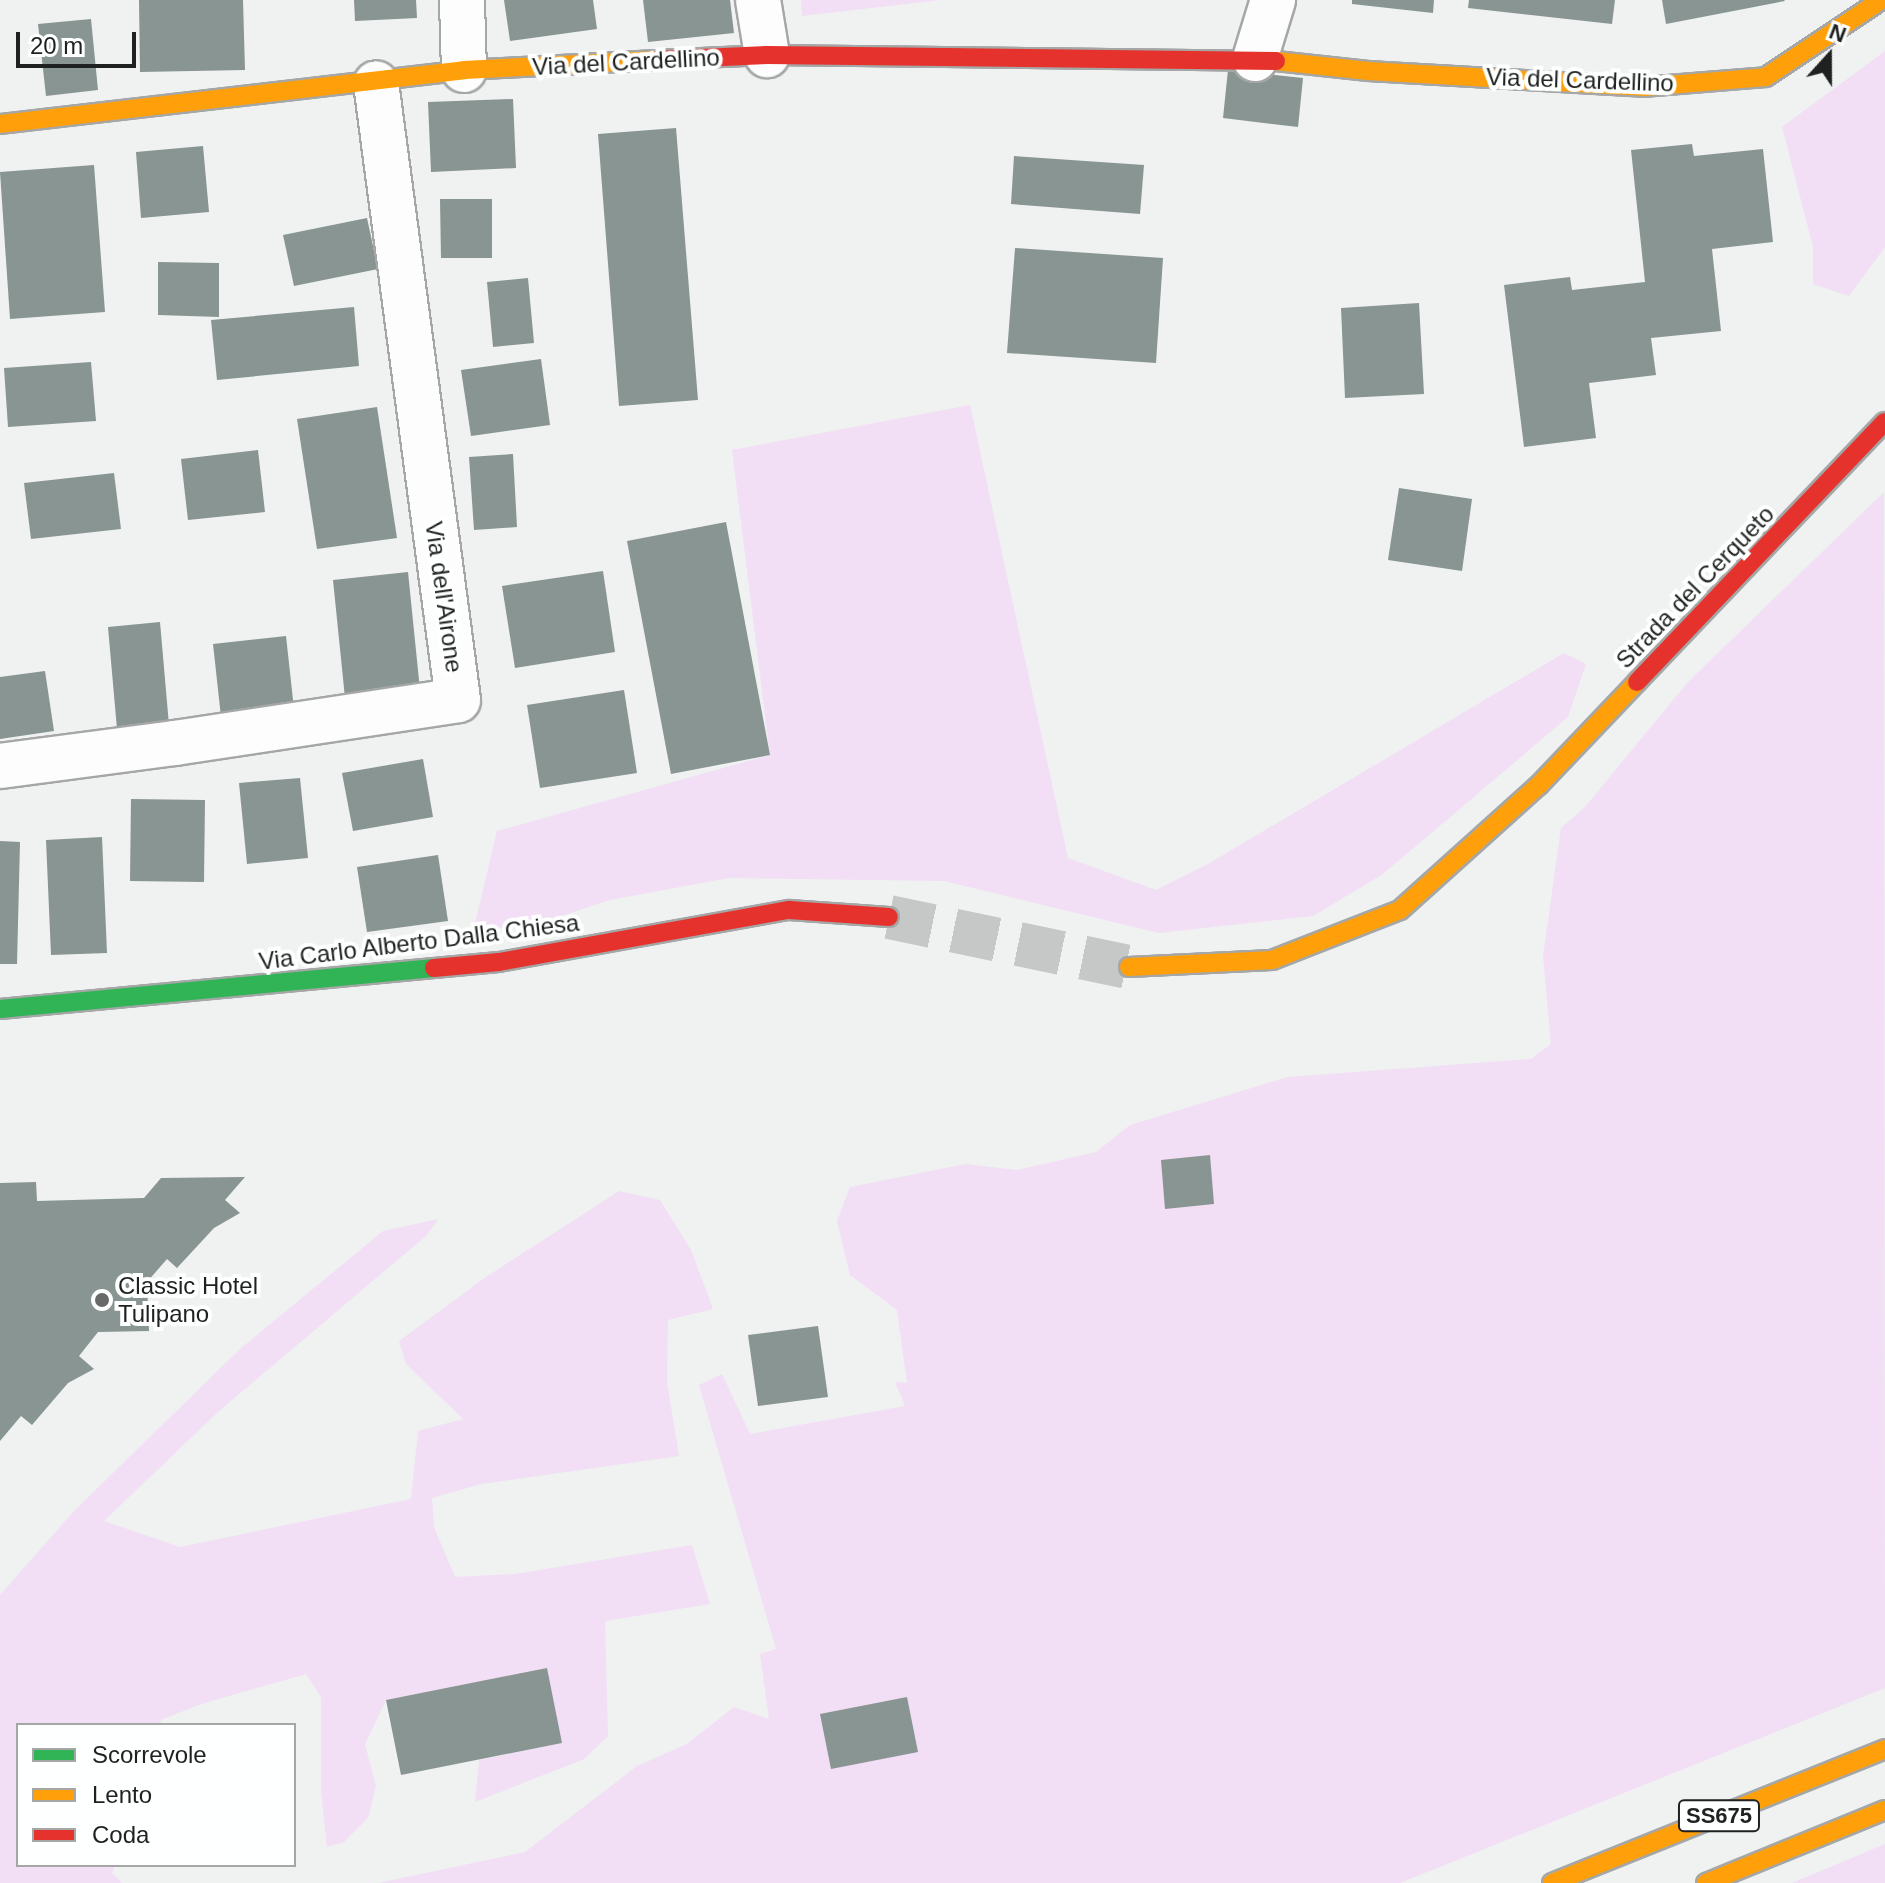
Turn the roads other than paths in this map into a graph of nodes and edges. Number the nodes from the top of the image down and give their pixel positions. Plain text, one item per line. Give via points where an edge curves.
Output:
1 (462, 0) edge
2 (758, 0) edge
3 (1273, 0) edge
4 (1881, 0) edge
5 (767, 55) junction
6 (1255, 59) junction
7 (464, 70) junction
8 (376, 83) junction
9 (0, 124) edge
10 (1885, 422) edge
11 (0, 766) edge
12 (889, 917) tunnel mouth
13 (1129, 967) tunnel mouth
14 (0, 1009) edge
15 (1885, 1749) edge
16 (1885, 1810) edge
17 (1552, 1883) edge
18 (1706, 1883) edge

1 - 7 street
2 - 5 street
3 - 6 street
4 - 6 main road, Via del Cardellino via 1766,77 1643,87
5 - 6 main road, Via del Cardellino
5 - 7 main road, Via del Cardellino
7 - 8 main road, Via del Cardellino
8 - 9 main road, Via del Cardellino
8 - 11 street, Via dell'Airone via 458,700
10 - 13 main road, Strada del Cerqueto via 1539,785 1400,910 1272,960
12 - 14 main road, Via Carlo Alberto Dalla Chiesa via 789,910 499,962
15 - 17 main road, SS675
16 - 18 main road, SS675

